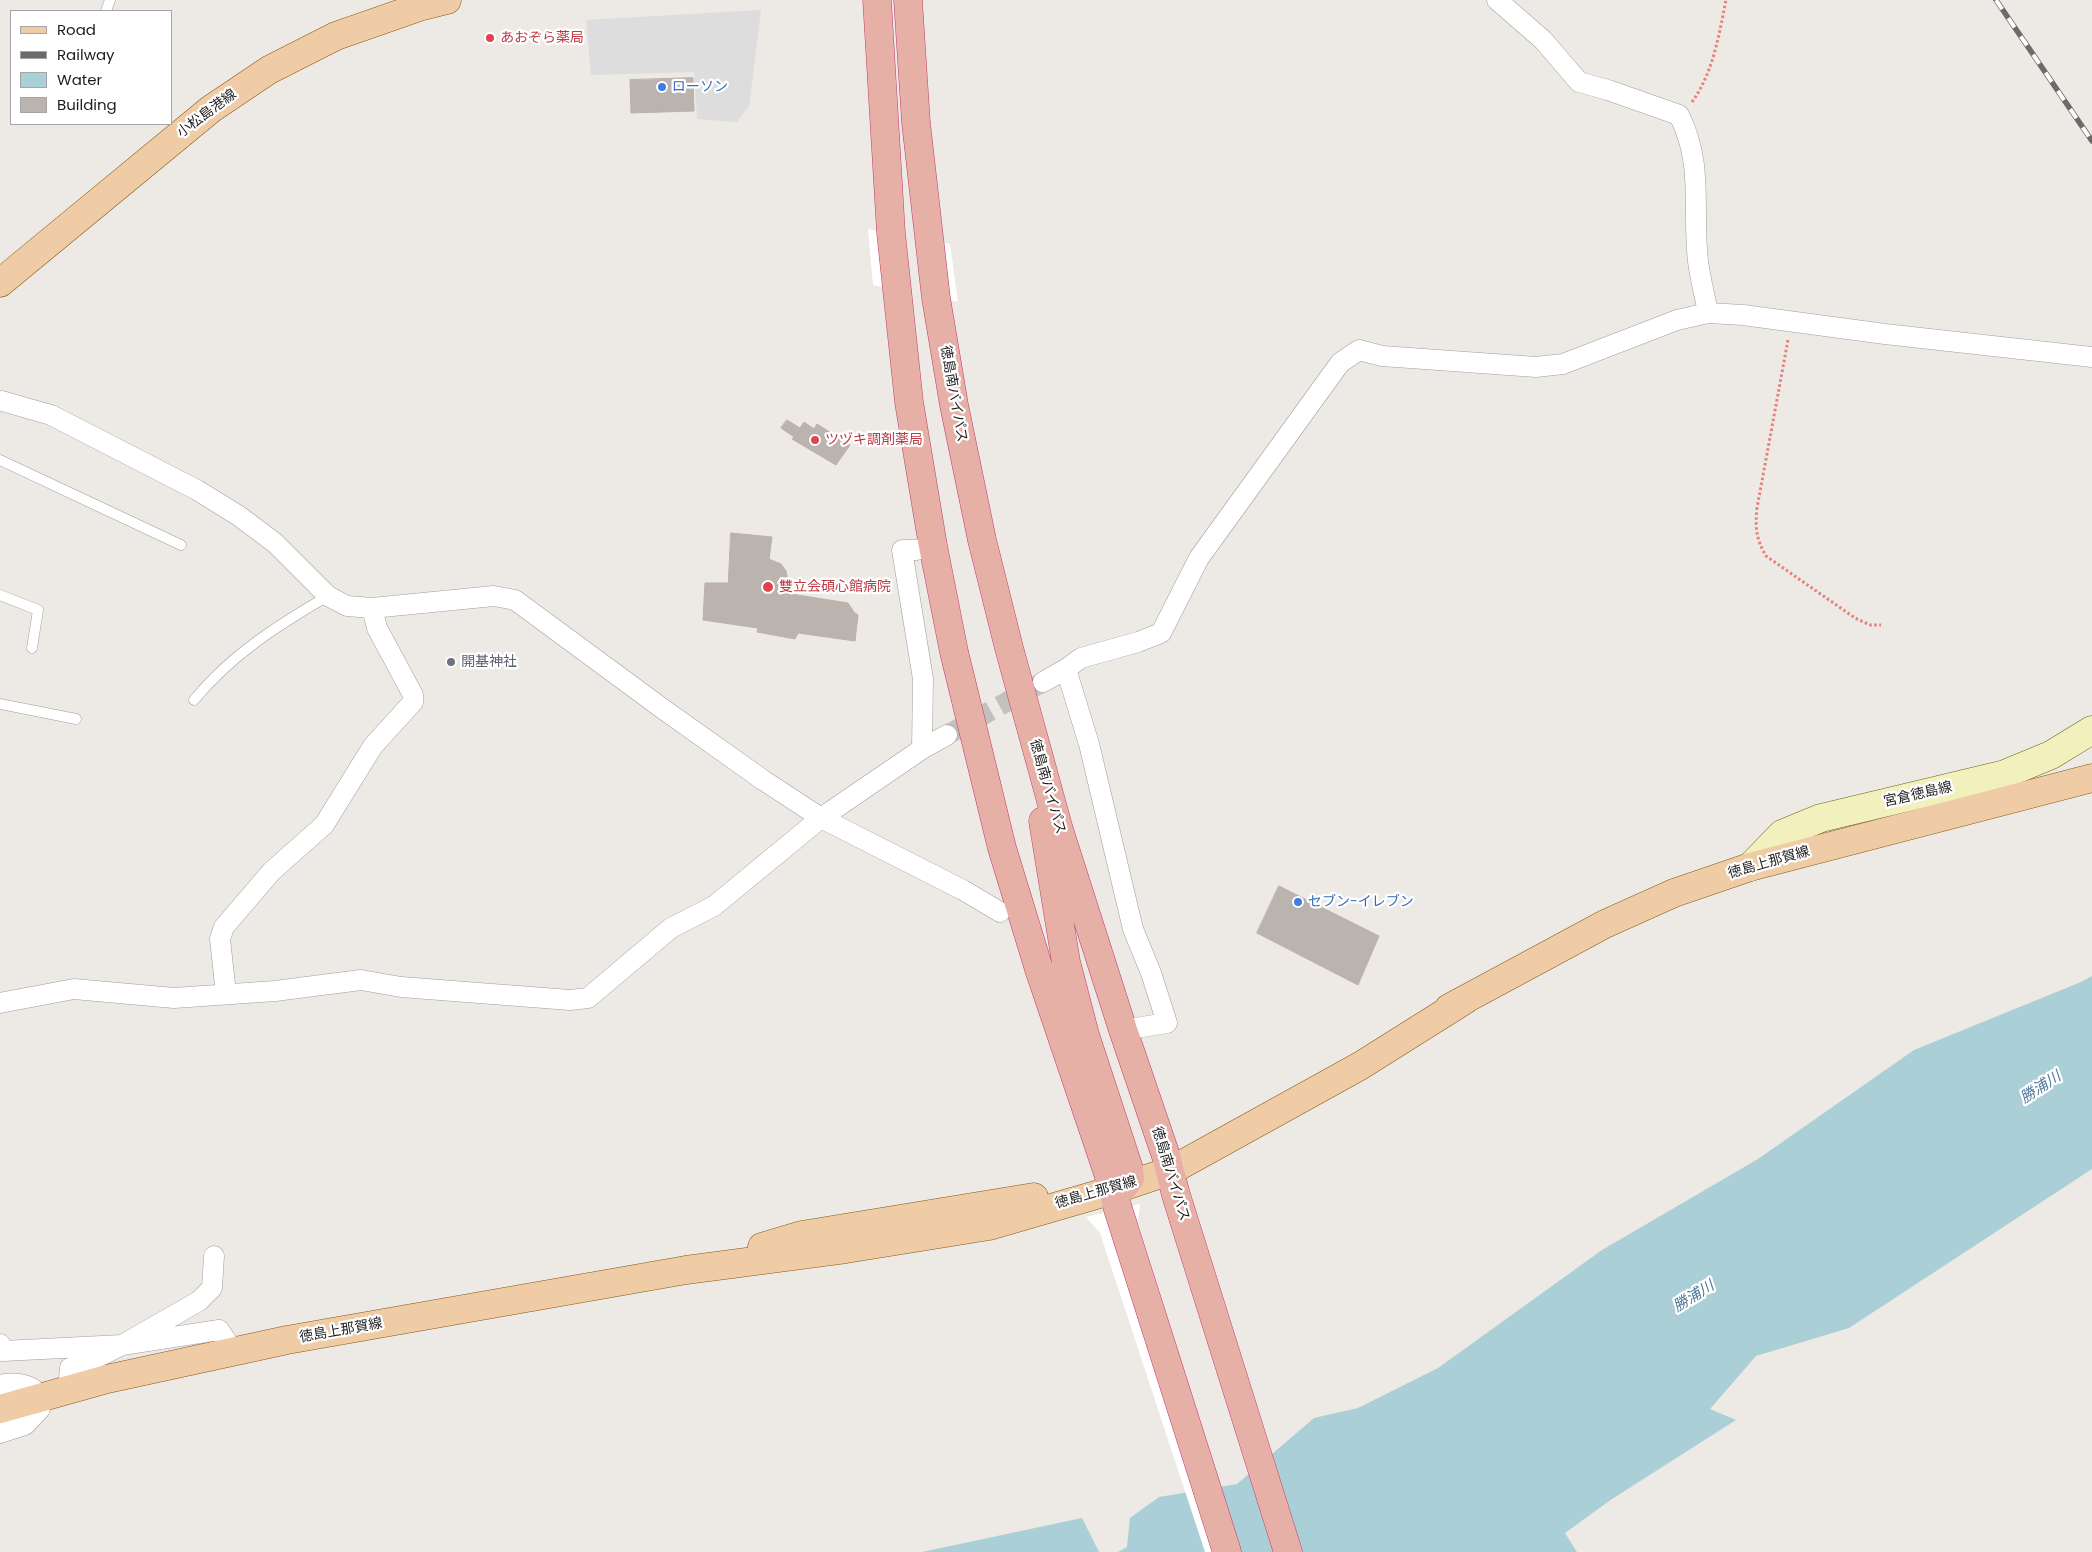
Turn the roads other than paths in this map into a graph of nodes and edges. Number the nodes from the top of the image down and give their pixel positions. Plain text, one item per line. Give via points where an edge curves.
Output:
1 (447, 0) edge
2 (877, 0) edge
3 (908, 0) edge
4 (1496, 0) edge
5 (0, 283) edge
6 (1708, 313) junction
7 (2092, 357) edge
8 (1, 402) edge
9 (0, 460) edge
10 (181, 545) dead end
11 (933, 546) junction
12 (0, 595) edge
13 (328, 596) junction
14 (372, 608) junction
15 (32, 648) dead end
16 (1066, 669) junction
17 (1043, 682) tunnel mouth
18 (194, 700) dead end
19 (0, 704) edge
20 (76, 719) dead end
21 (2092, 730) edge
22 (947, 735) tunnel mouth
23 (922, 748) junction
24 (1037, 753) junction
25 (2092, 778) edge
26 (821, 818) junction
27 (1750, 867) junction
28 (1000, 912) dead end
29 (226, 994) junction
30 (0, 1003) edge
31 (1123, 1030) junction
32 (1171, 1174) junction
33 (1119, 1186) junction
34 (214, 1256) dead end
35 (0, 1344) edge
36 (122, 1345) junction
37 (234, 1352) junction
38 (0, 1385) edge
39 (68, 1389) junction
40 (39, 1396) junction
41 (0, 1409) edge
42 (0, 1433) edge
43 (1228, 1552) edge
44 (1288, 1552) edge

1 - 5 main road, 小松島港線 via 336,36 270,70 211,108
2 - 11 highway via 891,233 909,402
3 - 24 highway, 徳島南バイパス via 928,240 954,405 982,540
4 - 6 street via 1543,40 1579,82 1679,115 1696,164 1698,261
6 - 7 street
6 - 16 street via 1677,320 1563,364 1536,367 1382,356 1359,350 1340,363 1199,558 1161,633 1081,658
8 - 13 street via 51,415 197,490 275,543
9 - 10 lane
11 - 23 street via 902,550 923,679
11 - 33 highway via 1002,848 1039,969
12 - 15 lane via 38,610
13 - 14 street via 347,606
13 - 18 lane via 238,654
14 - 26 street via 494,596 515,600 663,709
14 - 29 street via 377,628 413,695 413,702 373,746 324,825 272,871 224,926 220,939
16 - 17 street
16 - 31 street via 1089,744 1133,929 1166,1022
19 - 20 lane
21 - 27 main road, 宮倉徳島線 via 2051,755 2006,774 1821,818 1782,834
22 - 23 street
23 - 26 street
24 - 31 highway, 徳島南バイパス
24 - 33 highway via 1044,832 1066,962 1086,1035
25 - 27 main road, 徳島上那賀線
26 - 28 street
26 - 29 street via 714,906 671,928 588,998 570,1000 402,987 361,980
27 - 32 main road, 徳島上那賀線 via 1674,893 1605,924 1465,1000 1360,1066
29 - 30 street via 174,998 74,988
31 - 32 highway, 徳島南バイパス
32 - 33 main road, 徳島上那賀線
32 - 44 highway, 徳島南バイパス
33 - 37 main road, 徳島上那賀線 via 988,1226 846,1250 686,1270 286,1340
33 - 43 highway
34 - 36 street via 212,1288 199,1301
35 - 36 street via 3,1351
36 - 37 street via 219,1330
36 - 39 street via 70,1368
37 - 39 main road, 徳島上那賀線
38 - 40 street via 11,1382 32,1388
39 - 40 main road, 徳島上那賀線
40 - 41 main road, 徳島上那賀線
40 - 42 street via 40,1409 24,1425

